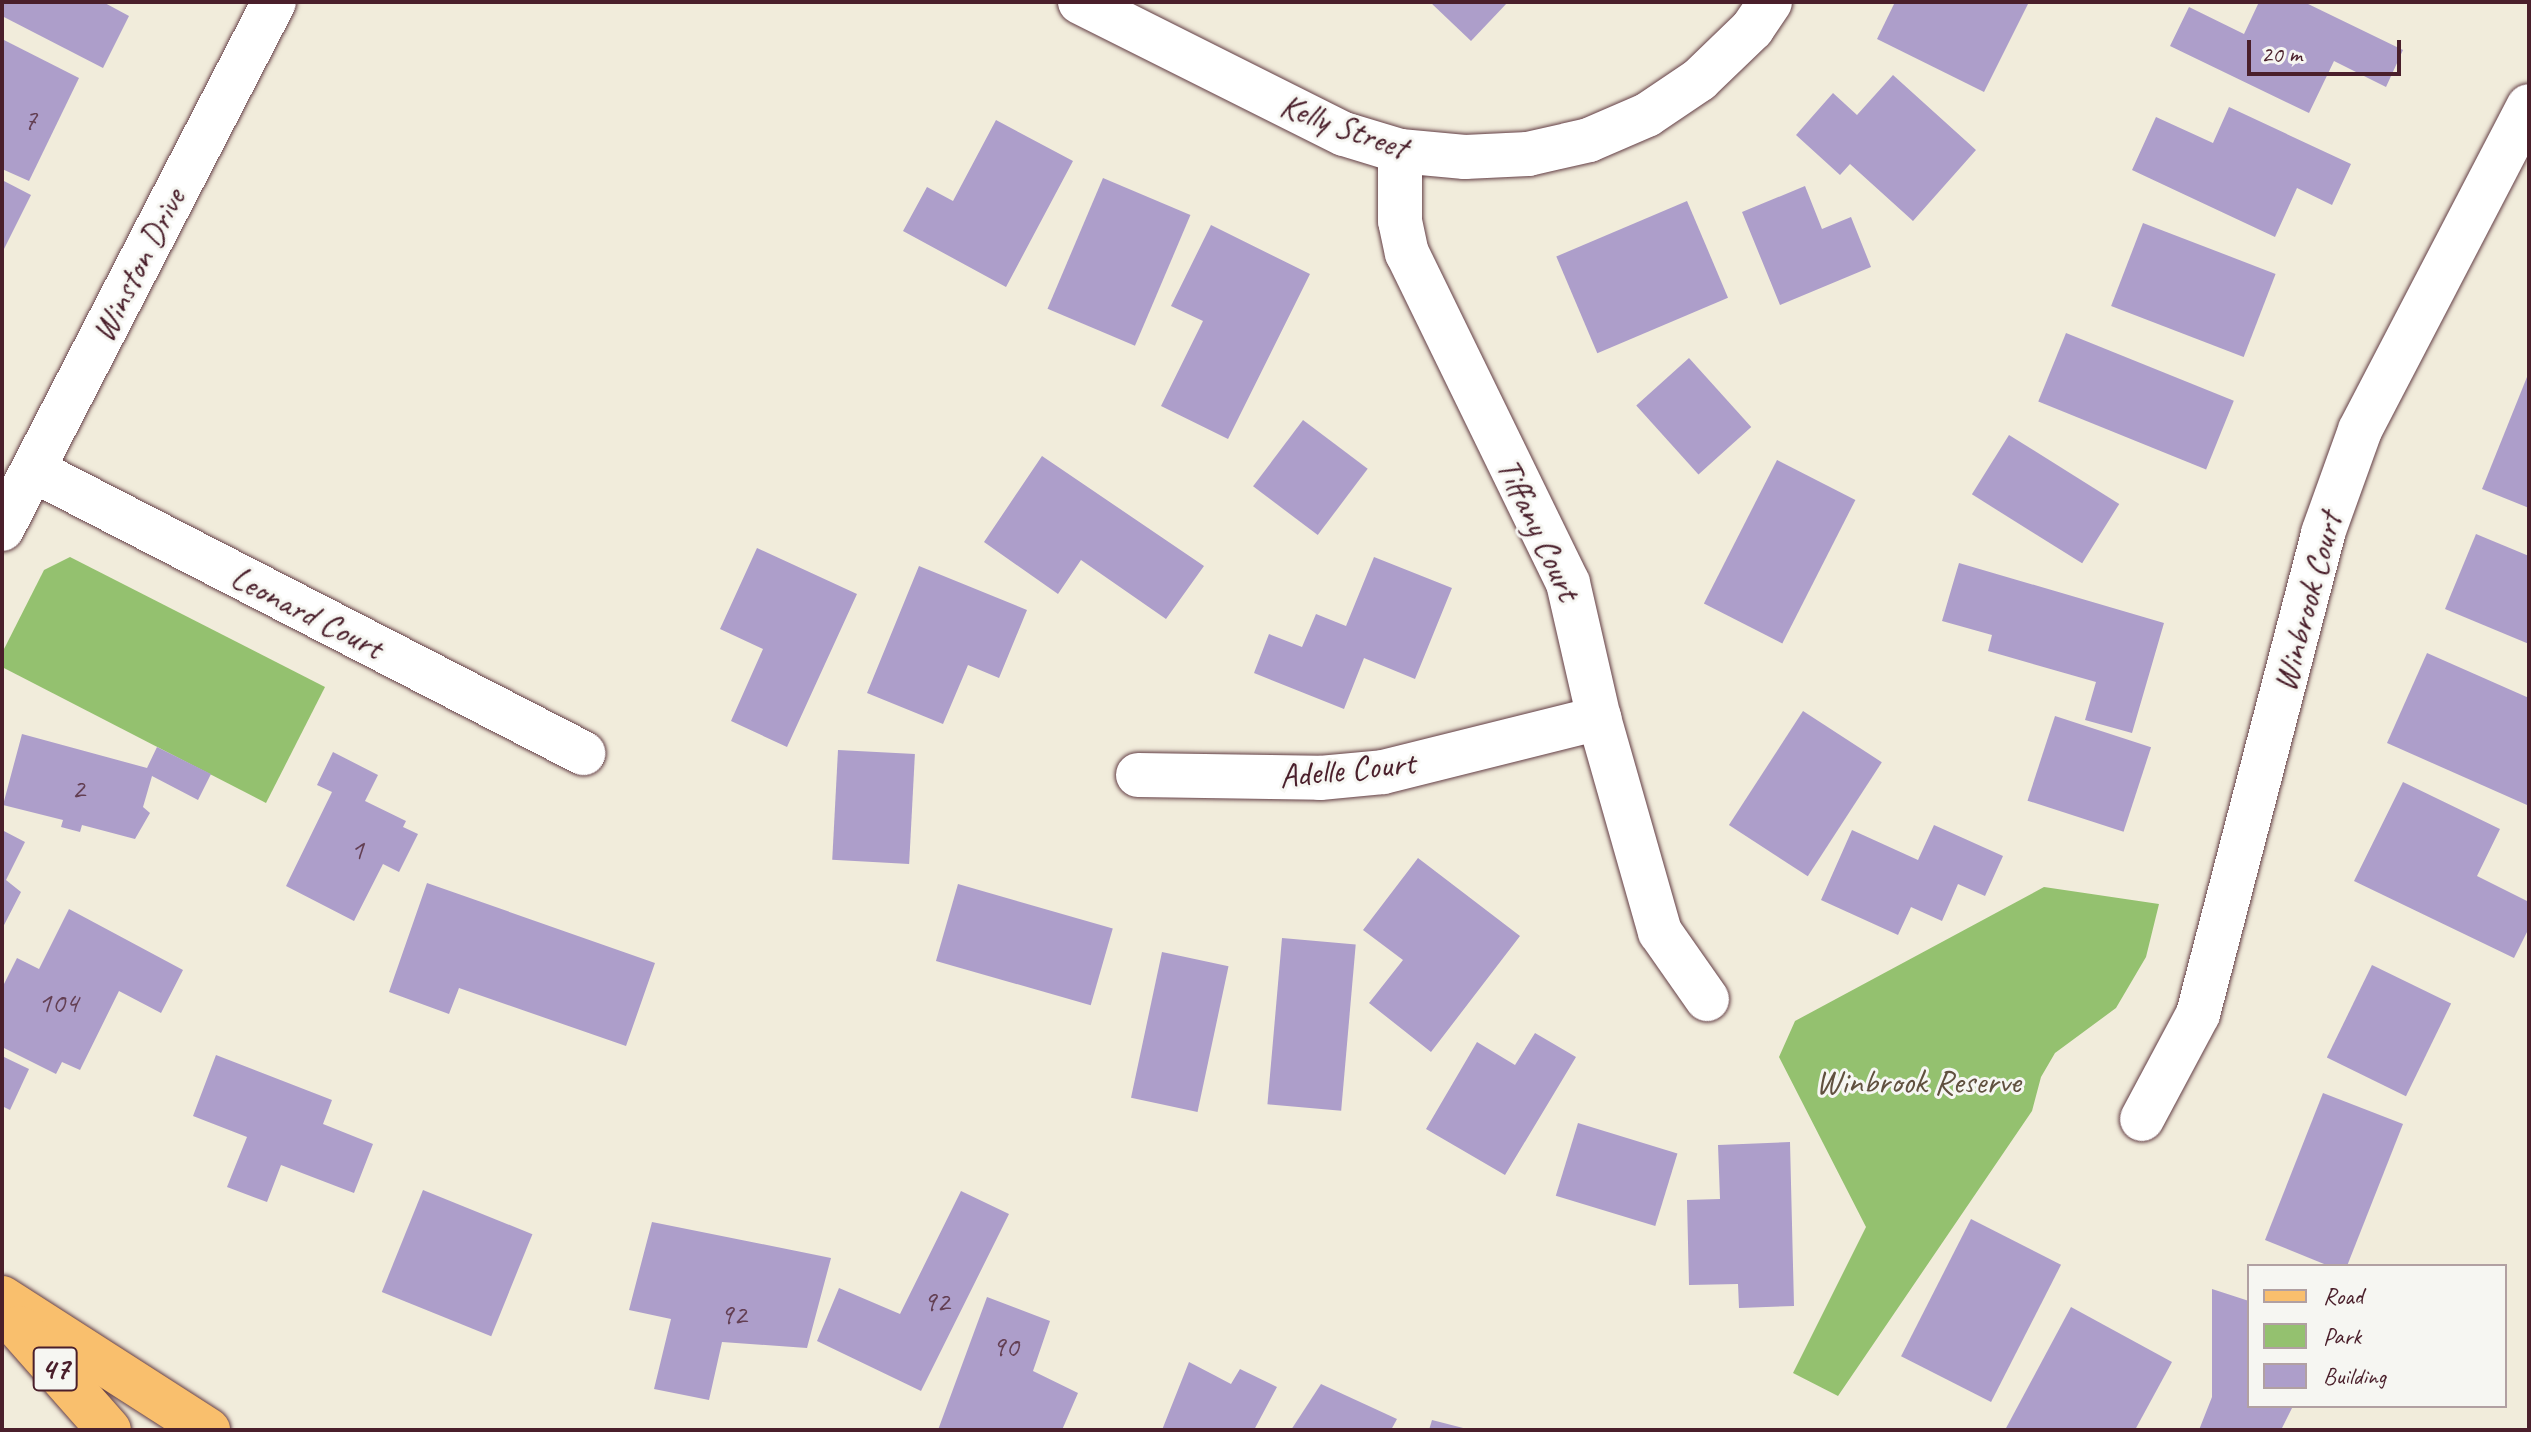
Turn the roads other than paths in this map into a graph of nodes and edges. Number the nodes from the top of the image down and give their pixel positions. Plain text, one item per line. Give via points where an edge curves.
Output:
1 (274, 2) edge
2 (1080, 2) edge
3 (1770, 2) edge
4 (2529, 106) edge
5 (1400, 151) junction
6 (33, 470) junction
7 (2, 529) edge
8 (1599, 718) junction
9 (583, 753) dead end
10 (1138, 775) dead end
11 (1707, 999) dead end
12 (2142, 1119) dead end
13 (2, 1298) edge
14 (2, 1309) edge
15 (109, 1430) edge
16 (208, 1430) edge

1 - 6 street, Winston Drive
2 - 5 street, Kelly Street via 1288,109
3 - 5 street, Kelly Street via 1752,29 1699,80 1647,115 1589,140 1512,155
4 - 12 street, Winbrook Court via 2360,430 2323,533 2198,1014
5 - 8 street, Tiffany Court via 1400,221 1407,253 1568,583
6 - 7 street, Winston Drive
6 - 9 street, Leonard Court
8 - 10 street, Adelle Court via 1383,772 1320,778
8 - 11 street, Tiffany Court via 1660,932
13 - 16 main road
14 - 15 main road, 47

